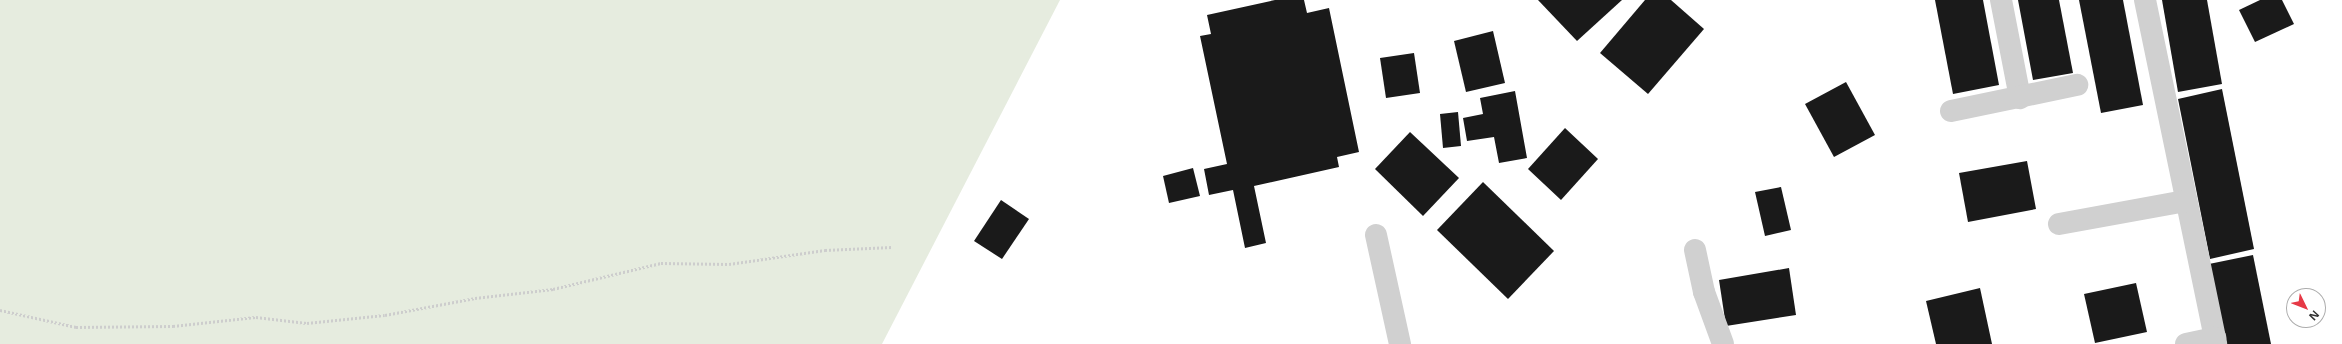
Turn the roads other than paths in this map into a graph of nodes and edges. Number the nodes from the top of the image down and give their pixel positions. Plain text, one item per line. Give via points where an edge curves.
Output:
1 (2001, 0) edge
2 (2145, 0) edge
3 (2077, 86) dead end
4 (2020, 98) junction
5 (1951, 111) dead end
6 (2186, 201) junction
7 (2059, 224) dead end
8 (1376, 235) dead end
9 (1695, 250) dead end
10 (2215, 341) edge
11 (1400, 344) edge
12 (1723, 344) edge
13 (2186, 344) edge

1 - 4 street
2 - 6 street
3 - 4 street
4 - 5 street
6 - 7 street
6 - 10 street
8 - 11 street
9 - 12 street via 1704,292
10 - 13 street

